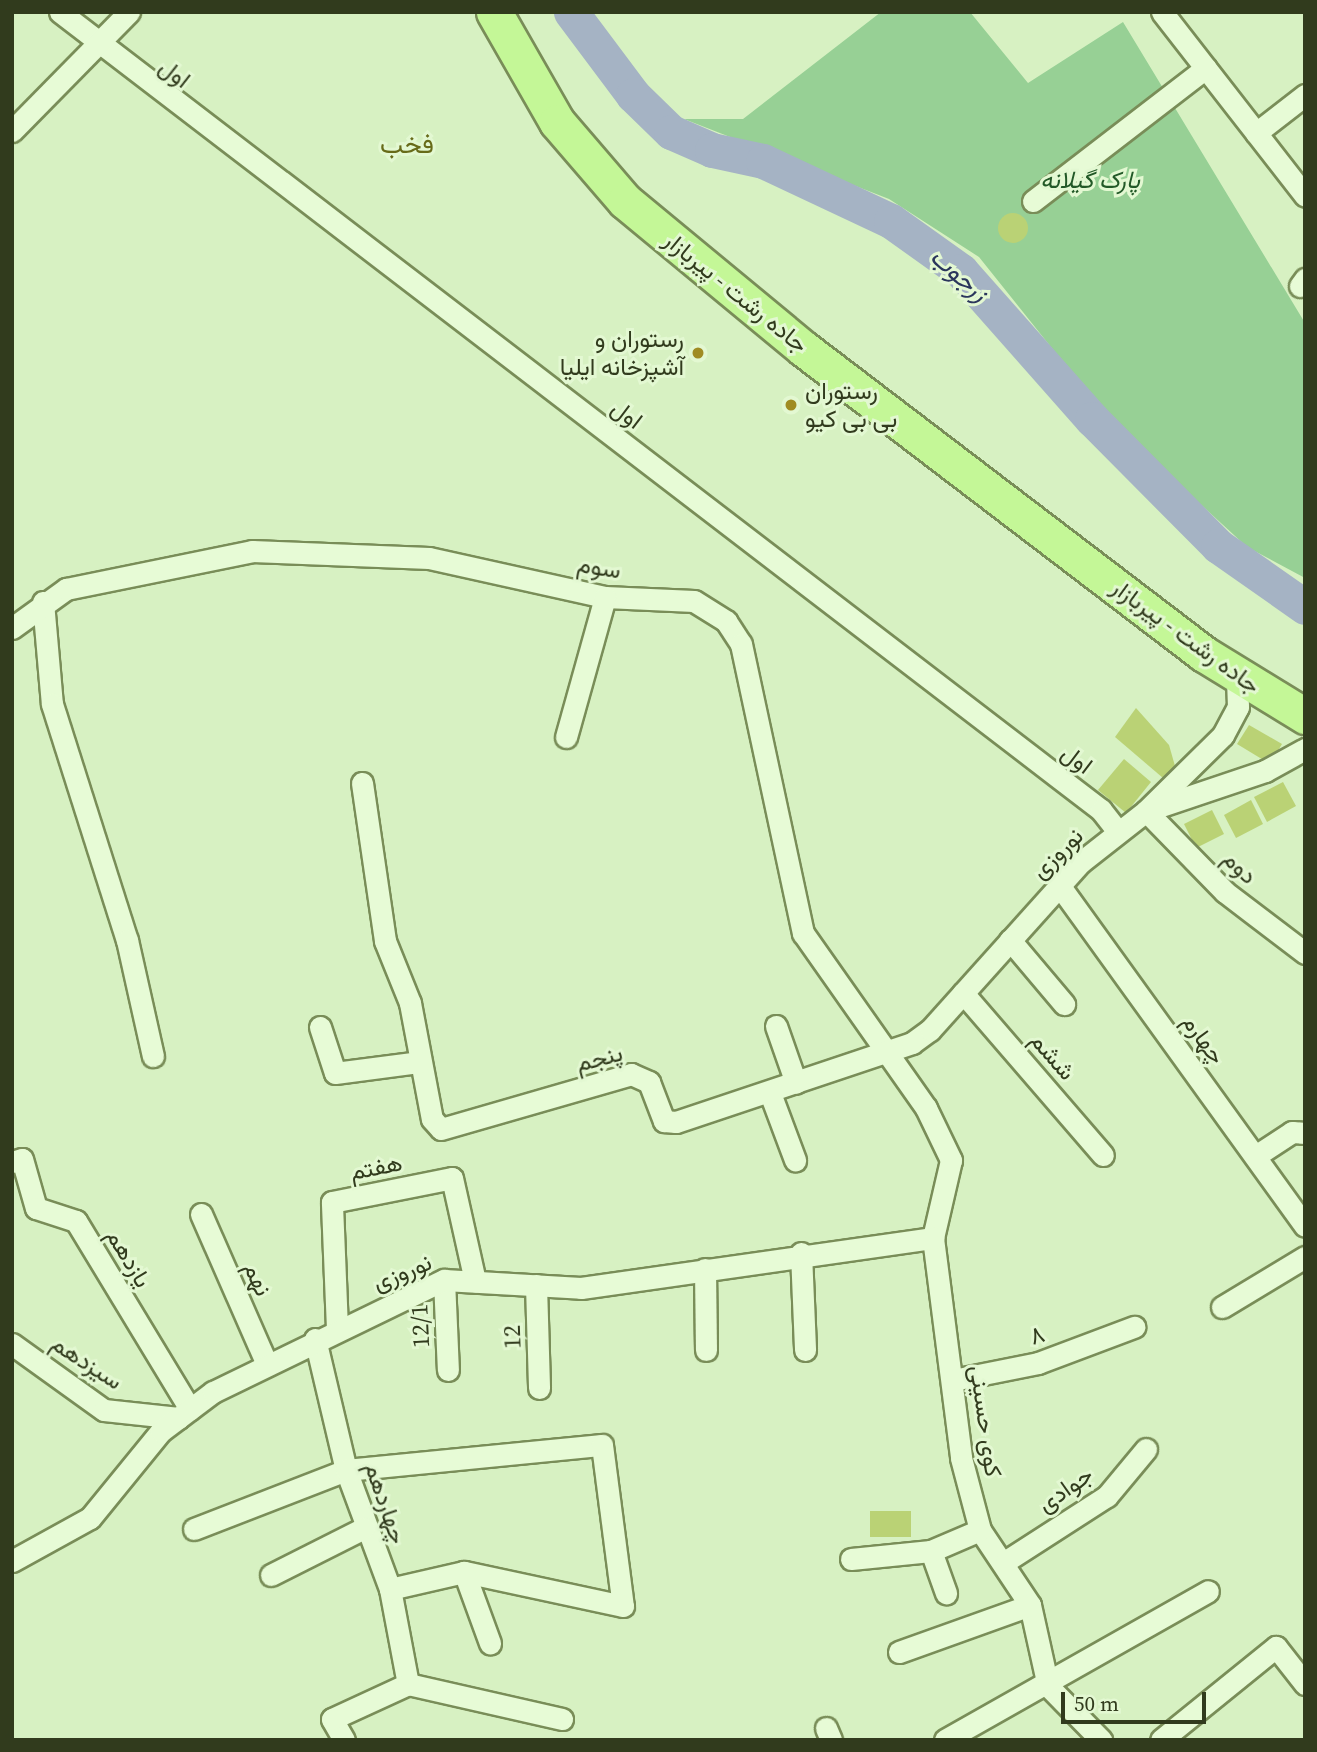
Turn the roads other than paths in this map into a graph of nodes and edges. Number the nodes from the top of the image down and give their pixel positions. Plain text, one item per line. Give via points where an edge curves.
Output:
1 (60, 12) edge
2 (129, 12) edge
3 (494, 12) edge
4 (1162, 12) edge
5 (100, 43) junction
6 (1206, 68) junction
7 (1305, 95) edge
8 (12, 131) edge
9 (1256, 133) junction
10 (1305, 195) edge
11 (1032, 201) dead end
12 (605, 597) junction
13 (43, 602) junction
14 (12, 628) edge
15 (1237, 677) junction
16 (1305, 716) edge
17 (565, 737) dead end
18 (1305, 749) edge
19 (362, 783) dead end
20 (1146, 811) junction
21 (1118, 832) junction
22 (1059, 885) junction
23 (1010, 940) junction
24 (1305, 953) edge
25 (963, 993) junction
26 (1064, 1004) dead end
27 (776, 1026) dead end
28 (320, 1027) dead end
29 (887, 1048) junction
30 (153, 1056) dead end
31 (420, 1062) junction
32 (796, 1083) junction
33 (770, 1093) junction
34 (1305, 1133) edge
35 (1103, 1155) dead end
36 (1256, 1155) junction
37 (795, 1160) dead end
38 (12, 1161) edge
39 (201, 1214) dead end
40 (1305, 1226) edge
41 (933, 1238) junction
42 (801, 1254) junction
43 (1305, 1257) edge
44 (705, 1269) junction
45 (444, 1280) junction
46 (475, 1281) junction
47 (536, 1285) junction
48 (1222, 1307) dead end
49 (1134, 1327) dead end
50 (337, 1329) junction
51 (314, 1339) junction
52 (12, 1344) edge
53 (706, 1350) dead end
54 (805, 1350) dead end
55 (267, 1364) junction
56 (448, 1370) dead end
57 (953, 1381) junction
58 (539, 1388) dead end
59 (184, 1413) junction
60 (1146, 1449) dead end
61 (346, 1470) junction
62 (194, 1528) dead end
63 (364, 1528) junction
64 (980, 1530) junction
65 (931, 1551) junction
66 (851, 1559) dead end
67 (12, 1561) edge
68 (1006, 1561) junction
69 (464, 1572) junction
70 (271, 1575) dead end
71 (390, 1589) junction
72 (1208, 1591) dead end
73 (946, 1593) dead end
74 (1030, 1605) junction
75 (490, 1643) dead end
76 (899, 1652) dead end
77 (408, 1684) junction
78 (1305, 1684) edge
79 (1048, 1686) junction
80 (562, 1719) dead end
81 (344, 1740) edge
82 (945, 1740) edge
83 (1101, 1740) edge
84 (1161, 1740) edge

1 - 5 street, اول
2 - 5 street
3 - 15 main road, جاده رشت - پیربازار via 557,122 625,201 804,349
4 - 6 street
5 - 8 street
5 - 21 street, اول via 1101,810
6 - 9 street
6 - 11 street
7 - 9 street
9 - 10 street
12 - 13 street, سوم via 429,558 252,551 66,589
12 - 17 street
12 - 29 street, سوم via 694,601 726,621 741,644 803,933
13 - 14 street, سوم
13 - 30 street via 52,704 127,940
15 - 16 main road, جاده رشت - پیربازار
15 - 20 street, نوروزی via 1238,707 1223,735
18 - 20 street via 1265,771
19 - 31 street via 384,941 410,1003
20 - 21 street, نوروزی
20 - 24 street, دوم via 1225,892
21 - 22 street, نوروزی
22 - 23 street, نوروزی
22 - 36 street, چهارم
23 - 25 street, نوروزی
23 - 26 street
25 - 29 street, نوروزی via 930,1030 912,1043
25 - 35 street, ششم
27 - 32 street
28 - 31 street via 335,1073
29 - 32 street, پنجم
29 - 41 street, سوم via 943,1137 951,1160
31 - 33 street, پنجم via 432,1119 452,1130 631,1073 649,1082 664,1121
32 - 33 street, پنجم
33 - 37 street
34 - 36 street via 1292,1132
36 - 40 street, چهارم
38 - 59 street, یازدهم via 22,1160 36,1208 76,1221
39 - 55 street, نهم
41 - 42 street, نوروزی
41 - 57 street, کوی حسینی
42 - 44 street, نوروزی
42 - 54 street
43 - 48 street
44 - 47 street, نوروزی via 581,1288
44 - 53 street
45 - 46 street, نوروزی
45 - 50 street, نوروزی
45 - 56 street, 12/1
46 - 47 street, نوروزی
46 - 50 street, هفتم via 452,1178 332,1202
47 - 58 street, 12
49 - 57 street, ۸ via 1038,1363
50 - 51 street, نوروزی
51 - 55 street, نوروزی
51 - 61 street, چهاردهم
52 - 59 street, سیزدهم via 104,1410
55 - 59 street, نوروزی
57 - 64 street, کوی حسینی via 961,1458
59 - 67 street, نوروزی via 90,1518
60 - 68 street, جوادی via 1107,1496
61 - 62 street
61 - 63 street, چهاردهم
61 - 69 street via 602,1445 623,1606
63 - 70 street
63 - 71 street, چهاردهم
64 - 65 street
64 - 68 street, کوی حسینی
65 - 66 street
65 - 73 street
68 - 74 street, کوی حسینی
69 - 71 street
69 - 75 street
71 - 77 street, چهاردهم
72 - 79 street
74 - 76 street
74 - 79 street, کوی حسینی
77 - 80 street
77 - 81 street via 332,1719
78 - 84 street via 1276,1647
79 - 82 street
79 - 83 street

